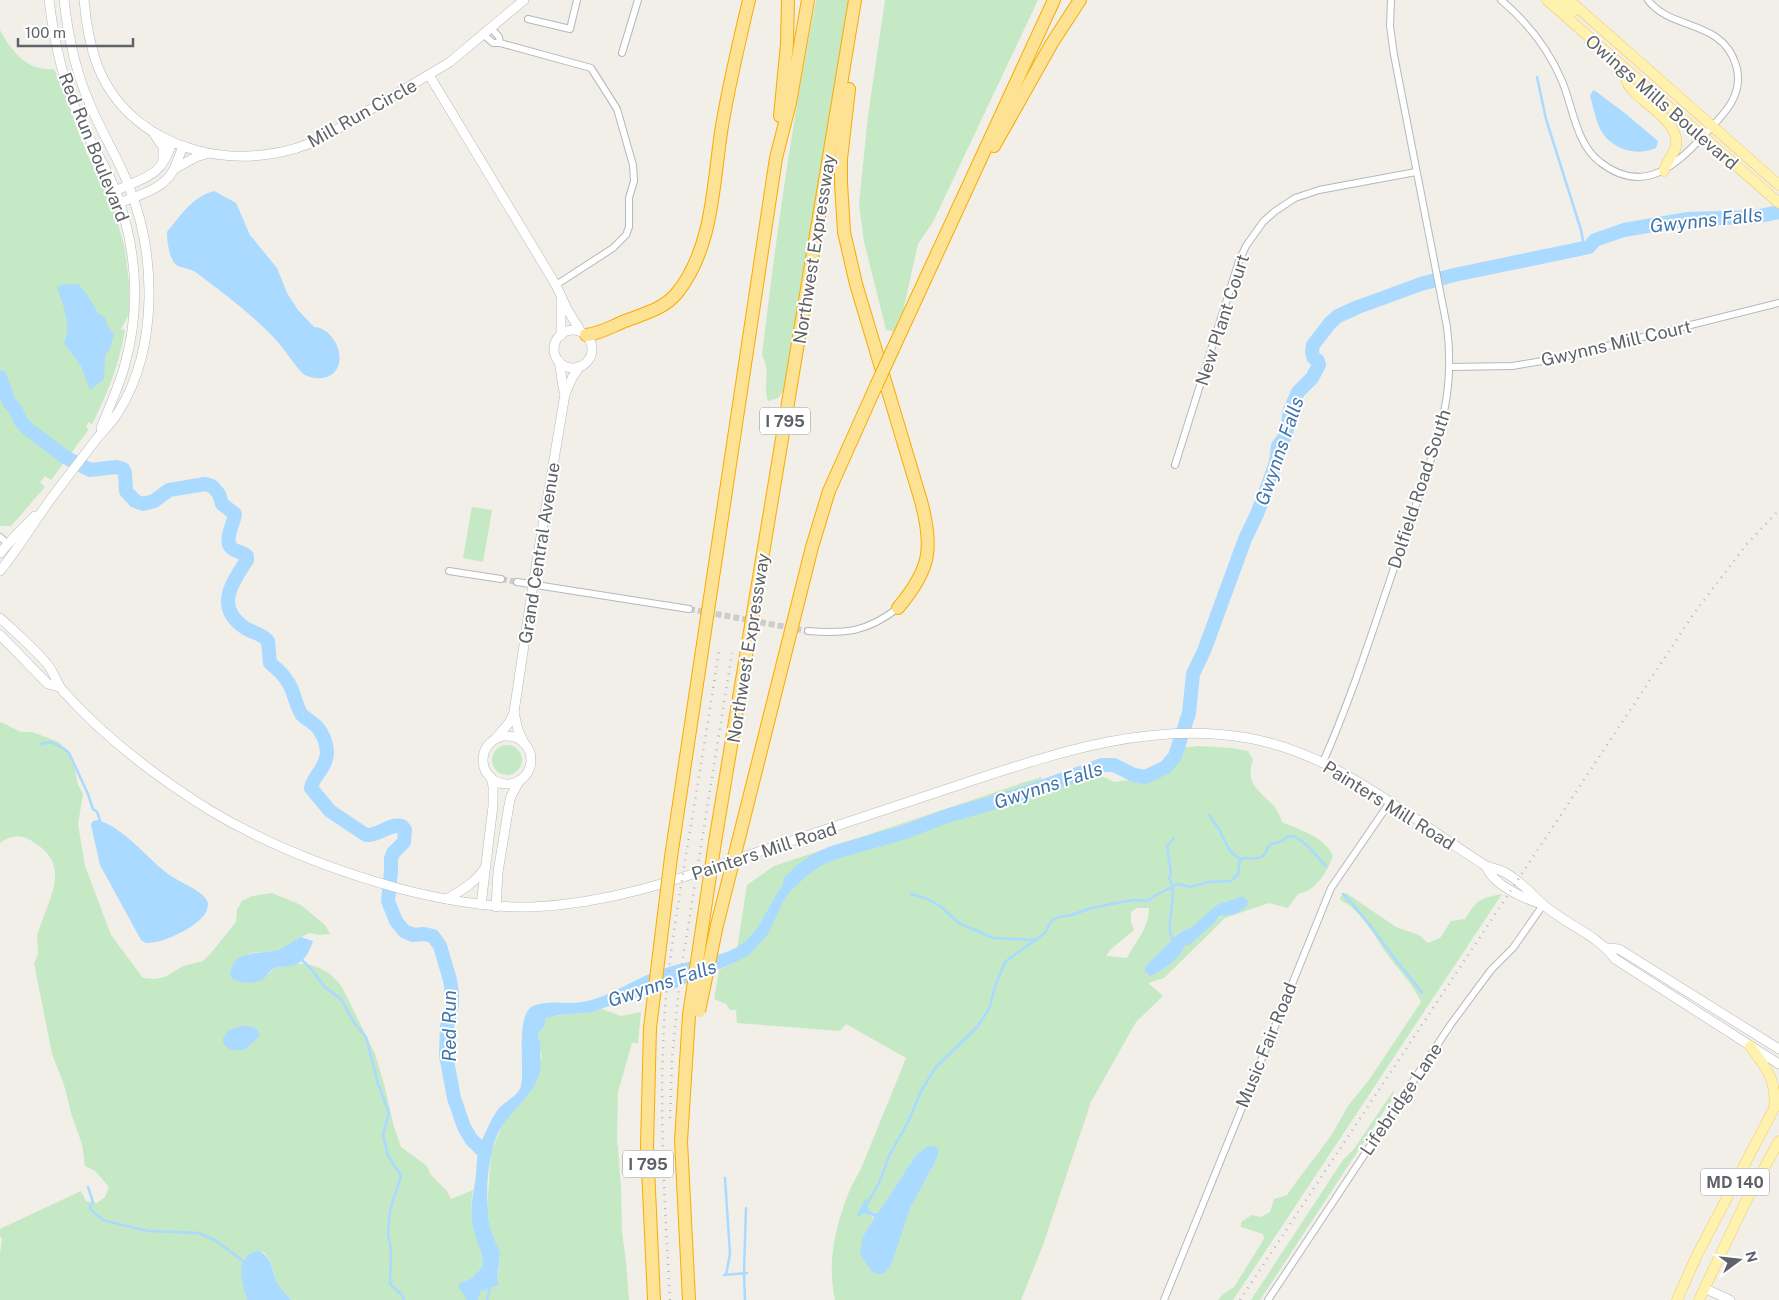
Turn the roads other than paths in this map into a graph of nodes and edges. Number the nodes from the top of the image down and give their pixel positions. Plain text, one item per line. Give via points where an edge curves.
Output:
1 (48, 0) edge
2 (64, 0) edge
3 (84, 0) edge
4 (524, 0) edge
5 (577, 0) edge
6 (638, 0) edge
7 (749, 0) edge
8 (788, 0) edge
9 (808, 0) edge
10 (855, 0) edge
11 (860, 0) edge
12 (1054, 0) edge
13 (1080, 0) edge
14 (1391, 0) edge
15 (1501, 0) edge
16 (1547, 0) edge
17 (1559, 0) edge
18 (1569, 0) edge
19 (1648, 0) edge
20 (528, 19) dead end
21 (491, 28) junction
22 (483, 34) junction
23 (500, 43) junction
24 (622, 53) dead end
25 (1623, 68) junction
26 (429, 76) junction
27 (1712, 126) junction
28 (152, 132) junction
29 (1702, 137) junction
30 (172, 142) junction
31 (184, 146) junction
32 (210, 154) junction
33 (776, 158) junction
34 (161, 167) junction
35 (174, 168) junction
36 (1664, 171) junction
37 (1416, 172) junction
38 (129, 184) junction
39 (1778, 185) edge
40 (115, 191) junction
41 (133, 198) junction
42 (119, 203) junction
43 (1779, 203) edge
44 (952, 220) junction
45 (556, 285) junction
46 (561, 297) junction
47 (1779, 303) edge
48 (583, 333) junction
49 (560, 335) junction
50 (559, 361) junction
51 (580, 366) junction
52 (1450, 367) junction
53 (565, 394) junction
54 (98, 438) junction
55 (1175, 465) dead end
56 (46, 505) junction
57 (0, 537) edge
58 (8, 544) junction
59 (0, 553) edge
60 (0, 571) edge
61 (449, 571) dead end
62 (501, 579) tunnel mouth
63 (517, 582) tunnel mouth
64 (533, 584) junction
65 (898, 608) joint
66 (689, 609) tunnel mouth
67 (0, 618) edge
68 (808, 631) tunnel mouth
69 (0, 635) edge
70 (59, 687) junction
71 (514, 712) junction
72 (496, 738) junction
73 (524, 743) junction
74 (1323, 762) junction
75 (491, 777) junction
76 (520, 780) junction
77 (1390, 802) junction
78 (485, 868) junction
79 (447, 899) junction
80 (481, 905) junction
81 (1543, 905) junction
82 (496, 907) junction
83 (1607, 948) junction
84 (694, 1013) junction
85 (1750, 1046) junction
86 (1779, 1049) edge
87 (1779, 1064) edge
88 (1776, 1104) edge
89 (1779, 1141) edge
90 (1704, 1288) junction
91 (654, 1300) edge
92 (688, 1300) edge
93 (1164, 1300) edge
94 (1268, 1300) edge
95 (1678, 1300) edge
96 (1699, 1300) edge
97 (1730, 1300) edge

1 - 40 main road, Red Run Boulevard via 70,98
2 - 38 main road, Red Run Boulevard via 71,44 88,102
3 - 28 main road, Mill Run Circle via 91,46 101,72 128,112
4 - 21 main road, Mill Run Circle
5 - 20 street via 570,29
6 - 24 street
7 - 48 highway via 722,126 707,227 694,266 677,294 658,309 599,333
8 - 33 highway
9 - 33 highway, I 795 via 790,103
10 - 84 highway, Northwest Expressway / I 795, bridge via 715,842
11 - 65 highway via 841,159 844,232 928,534 924,568
12 - 44 highway
13 - 44 highway via 1052,43
14 - 37 street, Dolfield Road South via 1394,55
15 - 36 street via 1528,27 1553,63 1592,155 1605,166 1623,174 1647,176
16 - 25 main road, Owings Mills Boulevard
17 - 27 main road via 1696,120
18 - 27 main road, Owings Mills Boulevard
19 - 27 street via 1656,9 1714,35 1729,50 1738,76 1736,93
21 - 22 main road, Mill Run Circle
21 - 23 street
22 - 23 street via 493,43
22 - 26 main road, Mill Run Circle
23 - 45 street via 591,68 616,109 633,165 626,235 613,248
25 - 29 main road, Owings Mills Boulevard
25 - 36 main road via 1629,86 1668,122 1675,133 1676,147
26 - 32 main road, Mill Run Circle via 303,147 243,156
26 - 45 main road, Grand Central Avenue
27 - 29 street
27 - 39 main road, Owings Mills Boulevard
28 - 30 main road, Mill Run Circle
28 - 34 main road via 163,150
29 - 36 street
29 - 43 main road, Owings Mills Boulevard
30 - 31 main road, Mill Run Circle
30 - 34 main road
31 - 32 main road, Mill Run Circle
31 - 35 main road
32 - 35 main road
33 - 91 highway, I 795, bridge via 671,857 650,1028 647,1146
34 - 38 main road
35 - 41 main road via 158,187
37 - 52 street, Dolfield Road South via 1442,300
37 - 55 street, New Plant Court via 1308,193 1285,204 1263,222 1239,261
38 - 40 main road
38 - 41 main road, Red Run Boulevard
40 - 42 main road, Red Run Boulevard
41 - 42 main road
41 - 54 main road, Red Run Boulevard via 140,216 148,264 146,331 129,390 119,411
42 - 54 main road, Red Run Boulevard via 134,264 135,308 124,368
44 - 84 highway, bridge via 829,491
45 - 46 main road, Grand Central Avenue
46 - 48 main road, Grand Central Avenue
46 - 49 main road, Grand Central Avenue
47 - 52 street, Gwynns Mill Court via 1545,361 1512,366
48 - 49 main road via 568,331
48 - 51 main road, Grand Central Avenue via 590,339 592,350 588,361
49 - 50 main road, Grand Central Avenue via 554,350
50 - 51 main road via 570,368
50 - 53 main road, Grand Central Avenue
51 - 53 main road, Grand Central Avenue
52 - 74 street, Dolfield Road South via 1446,406 1435,446 1343,716
53 - 64 main road, Grand Central Avenue
54 - 56 main road, Red Run Boulevard
56 - 58 main road, Red Run Boulevard
56 - 60 main road, Red Run Boulevard
57 - 58 street
58 - 59 main road, Red Run Boulevard
61 - 62 street
63 - 64 street
64 - 66 street
64 - 71 main road, Grand Central Avenue
65 - 68 street via 864,629
67 - 70 main road, Painters Mill Road via 52,669
69 - 70 main road, Painters Mill Road via 48,684
70 - 79 main road, Painters Mill Road via 133,756 213,812 295,853 354,876
71 - 72 main road, Grand Central Avenue
71 - 73 main road, Grand Central Avenue
72 - 73 main road via 509,736
72 - 75 main road, Grand Central Avenue via 484,753 485,769
73 - 76 main road, Grand Central Avenue via 531,758 527,773
74 - 77 main road, Painters Mill Road via 1348,774
74 - 82 main road, Painters Mill Road via 1252,738 1228,735 1165,734 1116,740 1049,755 648,889 584,902
75 - 76 main road via 505,784
75 - 78 main road, Grand Central Avenue via 493,806
76 - 82 main road, Grand Central Avenue via 508,808
77 - 81 main road, Painters Mill Road via 1486,866 1504,872
77 - 93 street, Music Fair Road via 1331,888
78 - 79 main road via 466,889
78 - 80 main road, Grand Central Avenue
79 - 80 main road, Painters Mill Road
80 - 82 main road, Painters Mill Road
81 - 83 main road, Painters Mill Road
81 - 94 street, Lifebridge Lane via 1451,1024
83 - 85 main road, Painters Mill Road via 1615,959 1646,981
83 - 86 main road, Painters Mill Road via 1619,949
84 - 92 highway, Northwest Expressway / I 795 via 683,1098 682,1141
85 - 87 main road, Painters Mill Road
85 - 88 main road via 1772,1078
88 - 95 main road, MD 140 via 1697,1255
89 - 90 main road, MD 140
90 - 96 main road, MD 140
90 - 97 main road

